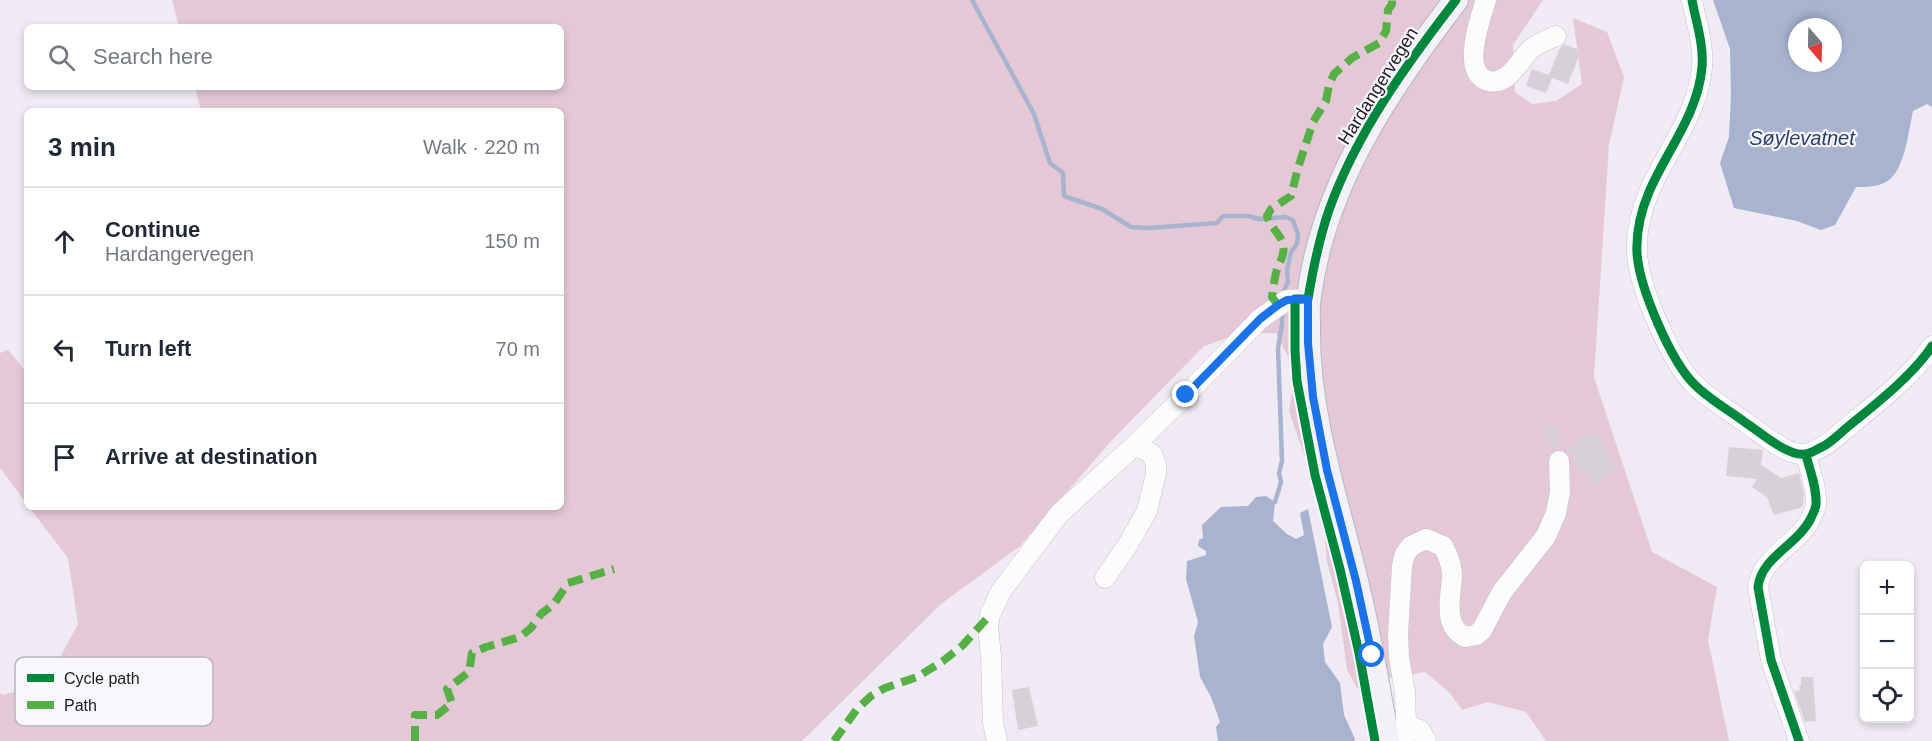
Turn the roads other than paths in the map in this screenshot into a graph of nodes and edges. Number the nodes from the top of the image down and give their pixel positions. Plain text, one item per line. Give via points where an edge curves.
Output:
1 (1456, 0) edge
2 (1486, 0) edge
3 (1692, 0) edge
4 (1556, 36) dead end
5 (1308, 299) junction
6 (1932, 346) edge
7 (1135, 445) junction
8 (1806, 454) junction
9 (1559, 461) dead end
10 (1105, 578) dead end
11 (1406, 725) junction
12 (997, 741) edge
13 (1387, 741) edge
14 (1392, 741) edge
15 (1426, 741) edge
16 (1799, 741) edge

1 - 5 main road, Hardangervegen via 1394,84 1353,156 1318,245
2 - 4 street via 1473,56 1481,78 1494,82 1507,77 1530,50
3 - 8 street via 1702,47 1699,86 1692,110 1649,193 1637,231 1637,256 1671,353 1694,384 1779,445
5 - 7 street via 1287,300 1260,319
5 - 13 main road, Hardangervegen via 1313,397 1363,612
6 - 8 street via 1867,411 1827,444
7 - 10 street via 1152,454 1156,473 1147,511
7 - 12 street via 1059,514 1001,591 988,626
8 - 16 street via 1816,507 1806,528 1759,575 1758,587 1771,660
9 - 11 street via 1560,492 1546,536 1502,592 1476,635 1465,637 1452,625 1451,563 1443,546 1425,539 1405,554 1398,634
11 - 14 street via 1404,739
11 - 15 street via 1420,730

